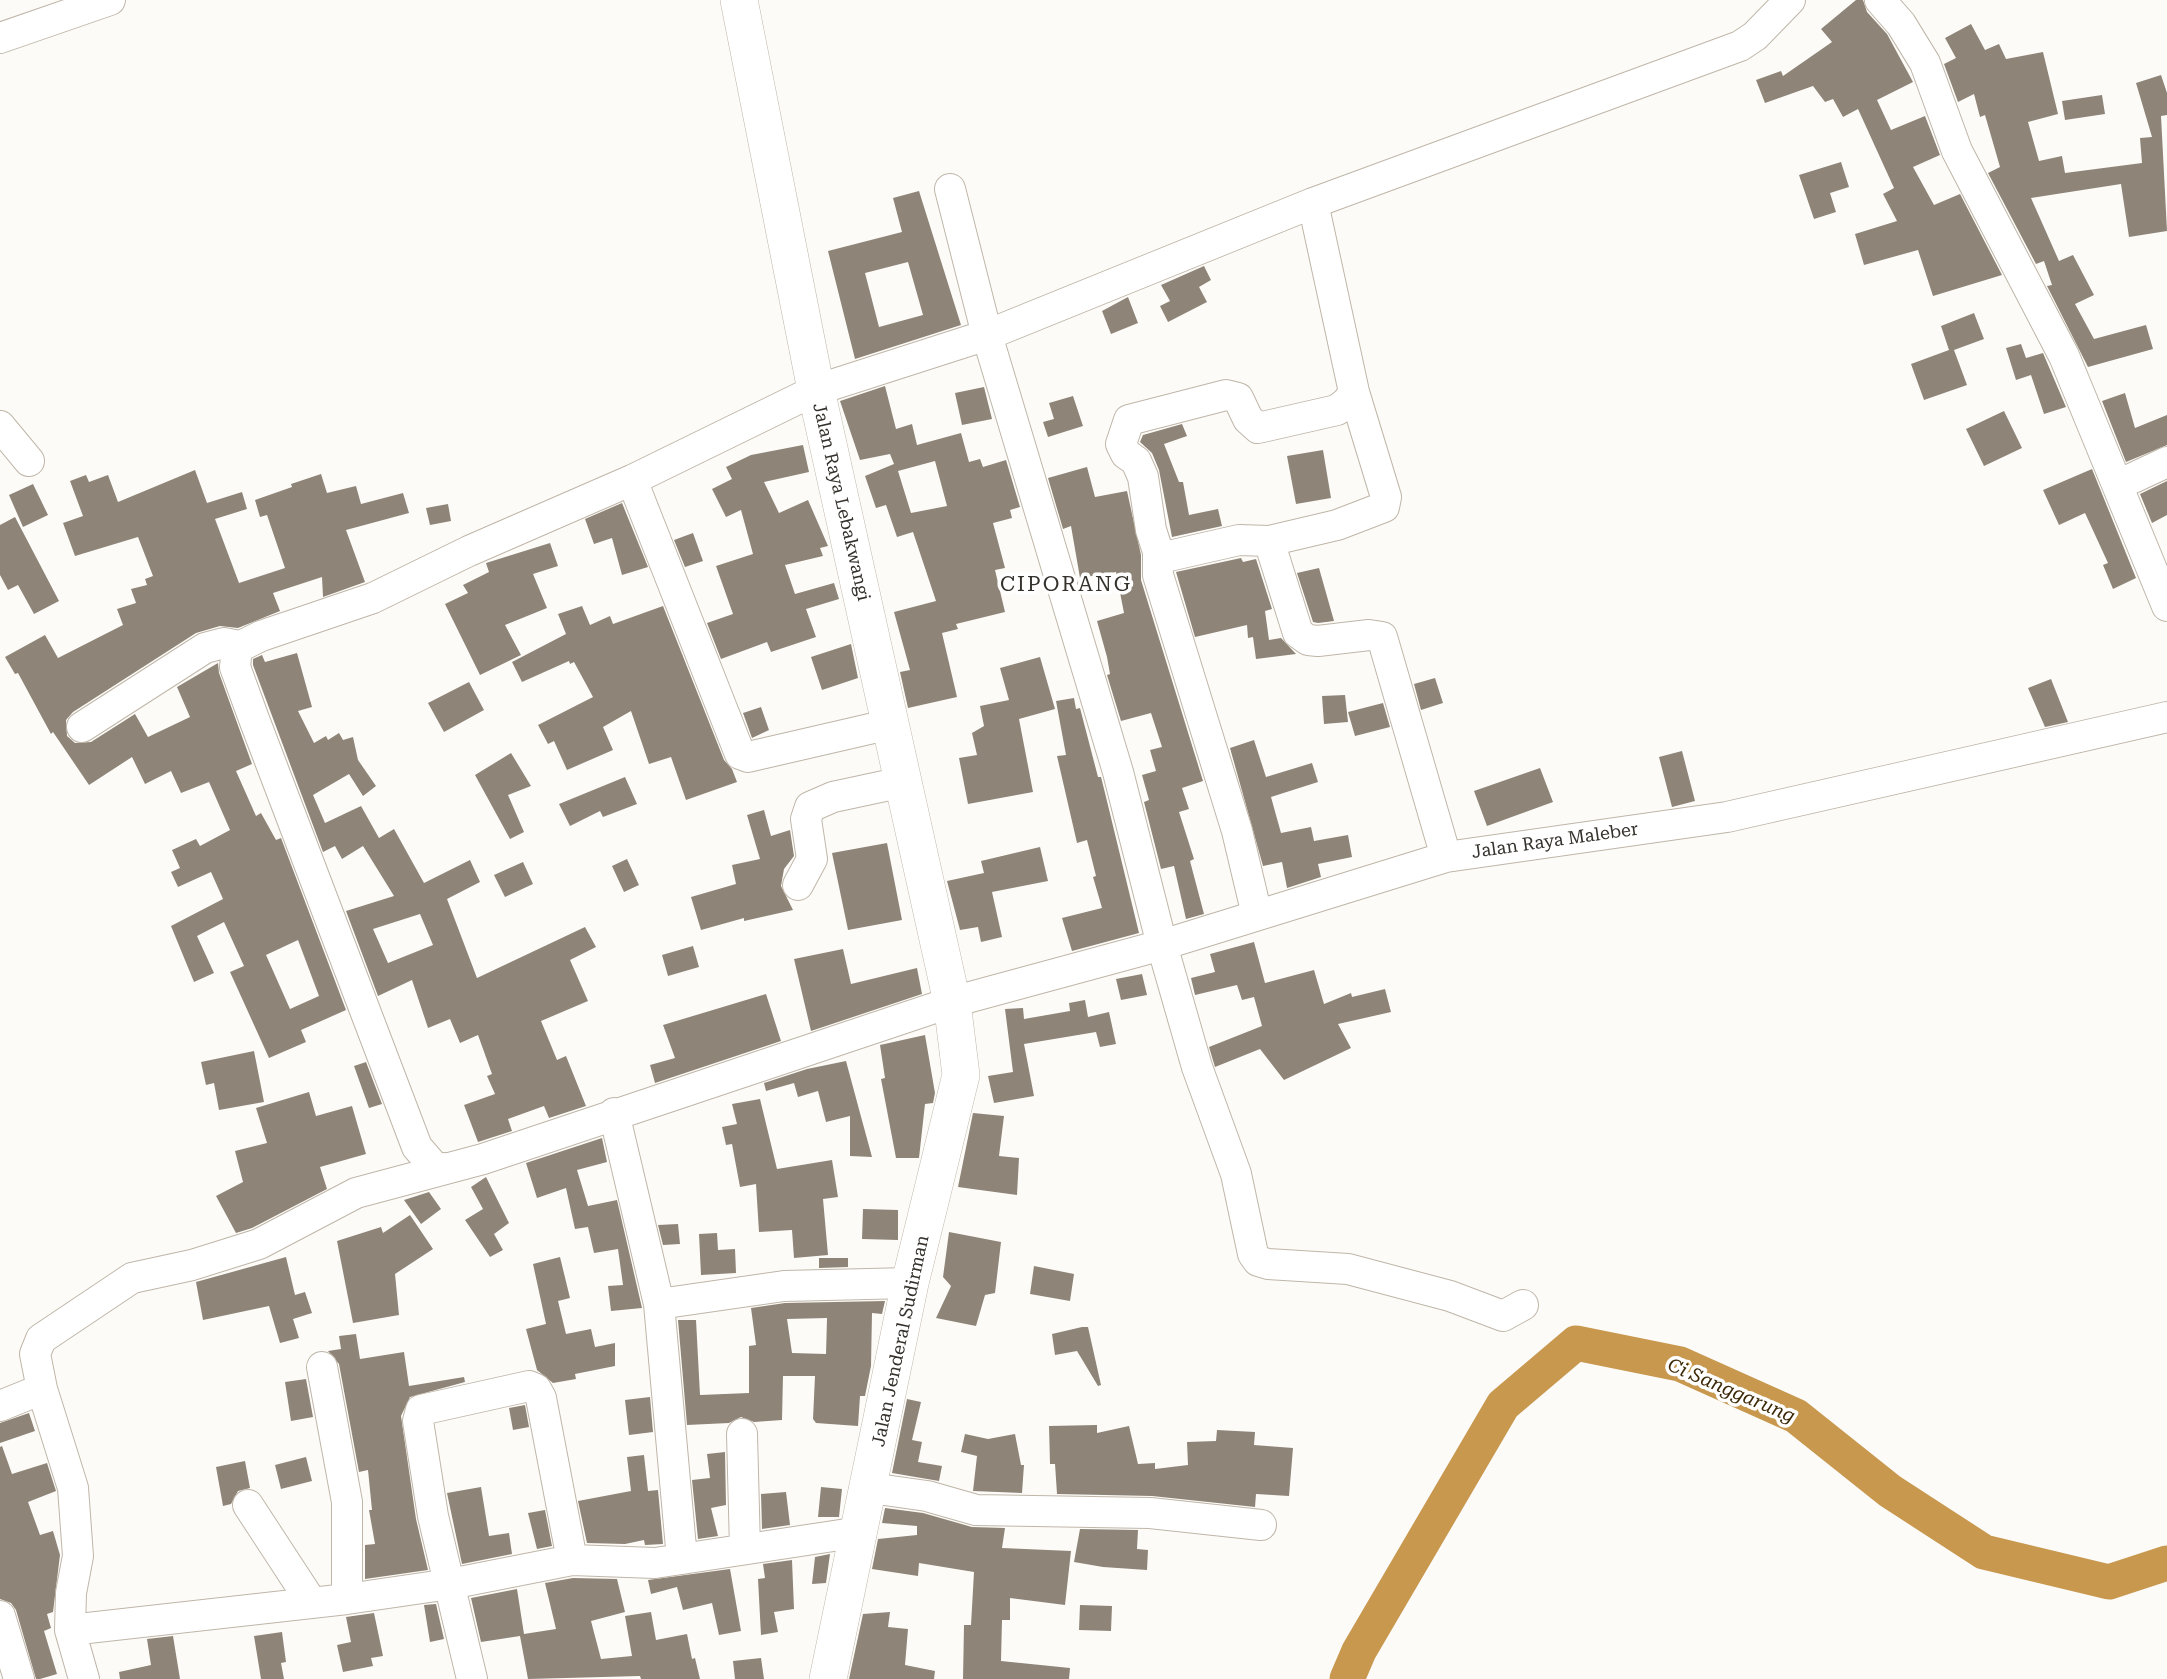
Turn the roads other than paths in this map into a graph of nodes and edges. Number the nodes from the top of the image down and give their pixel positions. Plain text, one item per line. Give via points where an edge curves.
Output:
1 (110, 0) edge
2 (739, 0) edge
3 (1790, 0) edge
4 (1880, 0) edge
5 (0, 37) edge
6 (950, 189) dead end
7 (1313, 204) junction
8 (987, 335) junction
9 (816, 390) junction
10 (1354, 391) junction
11 (0, 426) edge
12 (29, 461) dead end
13 (2167, 462) edge
14 (632, 480) junction
15 (2118, 485) junction
16 (1269, 541) junction
17 (1158, 555) junction
18 (2167, 606) edge
19 (240, 646) junction
20 (2167, 717) edge
21 (891, 724) junction
22 (82, 727) dead end
23 (903, 782) junction
24 (1446, 857) junction
25 (798, 885) dead end
26 (1257, 915) junction
27 (1162, 944) junction
28 (952, 1002) junction
29 (614, 1113) junction
30 (444, 1168) junction
31 (910, 1283) junction
32 (659, 1304) junction
33 (1523, 1305) dead end
34 (321, 1367) dead end
35 (42, 1389) junction
36 (0, 1406) edge
37 (742, 1434) dead end
38 (870, 1489) junction
39 (248, 1504) dead end
40 (1261, 1525) dead end
41 (860, 1532) junction
42 (745, 1549) junction
43 (682, 1559) junction
44 (572, 1560) junction
45 (450, 1584) junction
46 (347, 1599) junction
47 (312, 1603) junction
48 (0, 1616) edge
49 (70, 1630) junction
50 (19, 1679) edge
51 (84, 1679) edge
52 (472, 1679) edge
53 (828, 1679) edge

1 - 5 street
2 - 9 main road, Jalan Raya Lebakwangi
3 - 7 street via 1748,41
4 - 15 street via 1925,63 1957,151 2064,356
6 - 8 street
7 - 8 street
7 - 10 street
8 - 9 street
8 - 27 street via 1118,772
9 - 14 street
9 - 21 main road, Jalan Raya Lebakwangi
10 - 16 street via 1386,497 1384,507 1337,525
10 - 17 street via 1337,410 1258,428 1238,398 1226,395 1129,421 1121,444 1143,477
11 - 12 street
13 - 15 street
14 - 19 street via 373,598
14 - 21 street via 740,754 748,757
15 - 18 street
16 - 17 street via 1239,540
16 - 24 street via 1298,633 1318,642 1382,637
17 - 26 street via 1158,575 1237,831
19 - 22 street via 224,643 205,648
19 - 30 street via 235,667 417,1147 437,1170
20 - 24 street, Jalan Raya Maleber via 1727,817
21 - 23 main road, Jalan Raya Lebakwangi
23 - 25 street via 833,797 810,807 806,819 812,859
23 - 28 main road, Jalan Raya Lebakwangi
24 - 26 street, Jalan Raya Maleber
26 - 27 street, Jalan Raya Maleber
27 - 28 street, Jalan Raya Maleber
27 - 33 street via 1197,1067 1236,1174 1252,1254 1258,1261 1348,1269 1450,1296 1503,1316
28 - 29 street, Jalan Raya Maleber
28 - 31 main road, Jalan Jenderal Sudirman via 961,1075
29 - 30 street, Jalan Raya Maleber
29 - 32 street
30 - 35 street, Jalan Raya Maleber via 356,1193 259,1244 132,1278 41,1339 35,1354
31 - 32 street via 784,1286
31 - 38 main road, Jalan Jenderal Sudirman
32 - 43 street
34 - 46 street via 347,1502
35 - 36 street
35 - 49 street, Jalan Raya Maleber via 74,1501 78,1556
37 - 42 street
38 - 40 street via 926,1496 976,1510 1150,1513
38 - 41 main road, Jalan Jenderal Sudirman
39 - 47 street
41 - 42 street
41 - 53 main road, Jalan Jenderal Sudirman
42 - 43 street
43 - 44 street via 655,1563
44 - 45 street
44 - 45 street via 541,1398 529,1387 418,1413 433,1516
45 - 46 street
45 - 52 street
46 - 47 street
47 - 49 street
48 - 50 street
49 - 51 street, Jalan Raya Maleber

